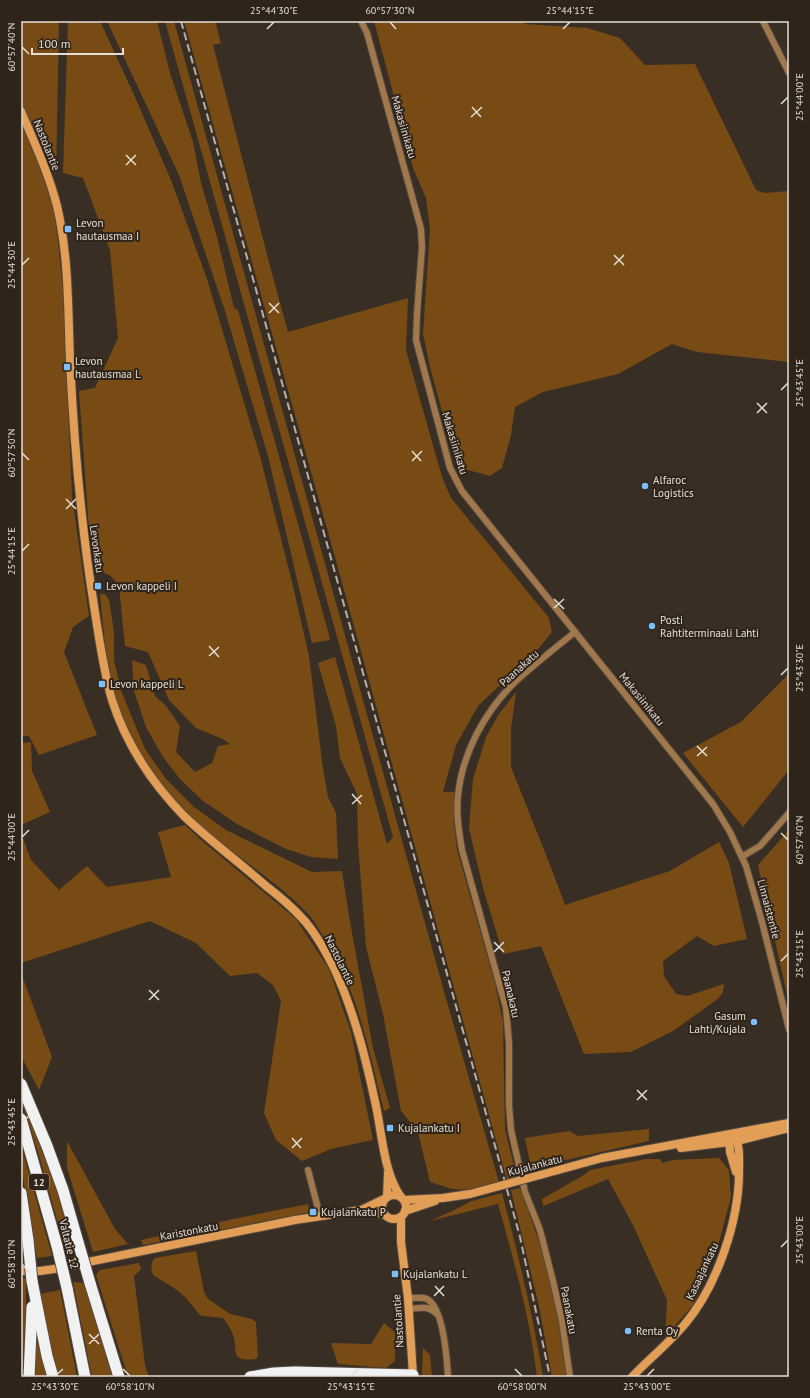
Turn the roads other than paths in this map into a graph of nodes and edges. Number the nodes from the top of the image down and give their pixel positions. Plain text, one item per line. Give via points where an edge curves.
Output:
1 (361, 21) edge
2 (763, 21) edge
3 (789, 73) edge
4 (21, 111) edge
5 (52, 188) joint
6 (575, 632) junction
7 (789, 813) edge
8 (186, 818) joint
9 (743, 856) junction
10 (789, 1029) edge
11 (21, 1084) edge
12 (21, 1119) edge
13 (789, 1123) edge
14 (789, 1128) edge
15 (732, 1139) junction
16 (387, 1164) junction
17 (308, 1170) dead end
18 (21, 1193) edge
19 (387, 1198) junction
20 (443, 1198) junction
21 (402, 1199) junction
22 (361, 1210) junction
23 (403, 1214) junction
24 (320, 1216) junction
25 (388, 1216) junction
26 (401, 1242) junction
27 (21, 1270) edge
28 (32, 1281) junction
29 (408, 1298) junction
30 (409, 1310) junction
31 (438, 1315) junction
32 (413, 1375) joint
33 (29, 1377) edge
34 (53, 1377) edge
35 (85, 1377) edge
36 (119, 1377) edge
37 (250, 1377) edge
38 (448, 1377) edge
39 (570, 1377) edge
40 (632, 1377) edge

1 - 6 street, Makasiinikatu via 367,33 421,229 416,340 450,468 462,491
2 - 3 street
4 - 5 main road, Nastolantie
5 - 8 main road, Levonkatu via 61,225 67,279 79,484 84,539 100,647 112,700 128,738 150,777
6 - 9 street, Makasiinikatu via 713,804
6 - 39 street, Paanakatu via 517,681 492,708 474,739 458,796 458,832 462,850 506,1008 510,1118 515,1153 529,1204 540,1230 553,1281
7 - 9 street via 760,846
8 - 16 main road, Nastolantie via 289,905 306,923 325,951 354,1020 367,1067
9 - 10 street, Linnaistentie
11 - 36 highway, 12, bridge via 63,1190
12 - 35 highway, Valtatie 12 / 12, bridge via 57,1246
13 - 15 main road
14 - 15 main road
15 - 20 main road, Kujalankatu, bridge via 602,1158 470,1194
15 - 40 main road, Kasaajankatu via 738,1196 734,1221 705,1295 685,1324
16 - 19 main road, Nastolantie
16 - 21 main road, Nastolantie
17 - 24 street
18 - 28 highway, 12, bridge
19 - 21 main road via 393,1195
19 - 22 main road, Karistonkatu
19 - 25 main road via 382,1204 383,1211
20 - 21 main road, Kujalankatu
20 - 23 main road, Kujalankatu
21 - 23 main road via 406,1205
22 - 24 main road, Karistonkatu
22 - 25 main road, Karistonkatu
23 - 25 main road via 395,1219
23 - 26 main road, Nastolantie
24 - 27 main road, Karistonkatu via 54,1269
25 - 26 main road, Nastolantie
26 - 29 main road, Nastolantie
28 - 33 highway
28 - 34 highway, 12
29 - 30 main road, Nastolantie
29 - 31 street via 427,1299 432,1302
30 - 31 street via 432,1309
30 - 32 main road, Nastolantie
31 - 38 street via 447,1352
32 - 37 highway via 295,1372

